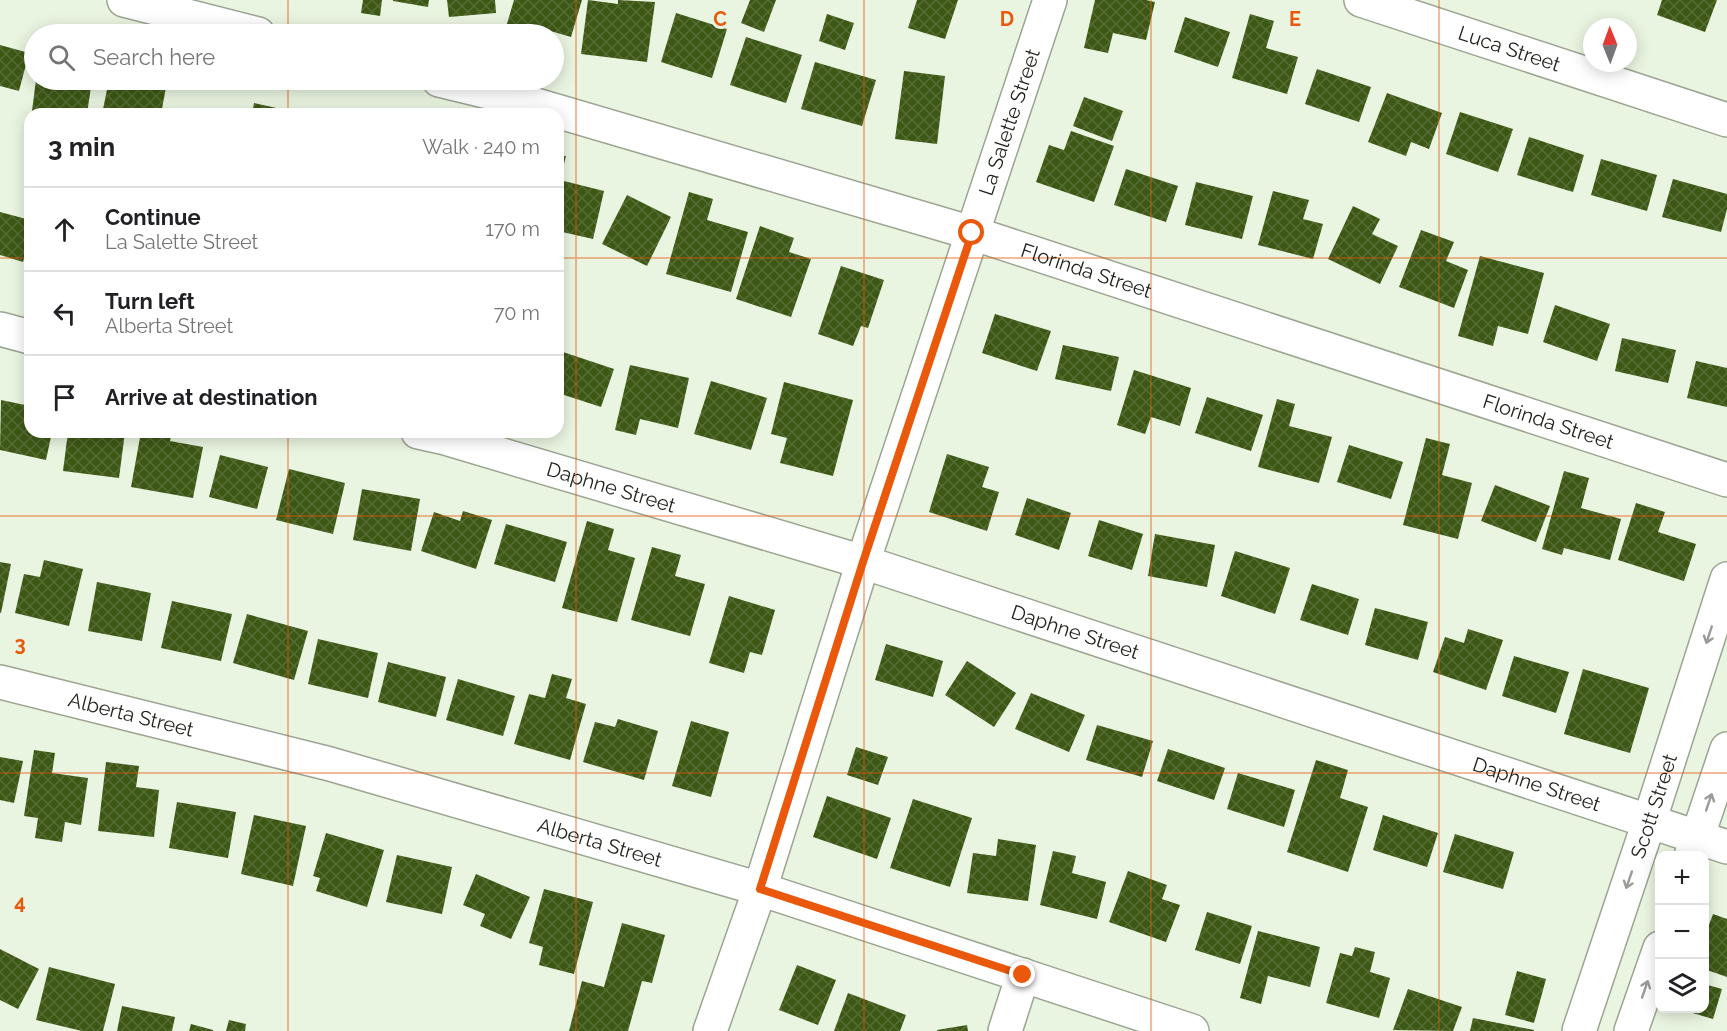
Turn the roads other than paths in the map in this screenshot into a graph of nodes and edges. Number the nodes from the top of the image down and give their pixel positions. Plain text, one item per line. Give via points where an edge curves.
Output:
1 (124, 0) edge
2 (1050, 0) edge
3 (1361, 0) edge
4 (219, 24) edge
5 (480, 90) edge
6 (546, 108) edge
7 (564, 113) edge
8 (1727, 120) edge
9 (972, 233) junction
10 (0, 329) edge
11 (24, 335) edge
12 (445, 438) edge
13 (1727, 480) edge
14 (863, 562) junction
15 (1727, 579) edge
16 (0, 682) edge
17 (1727, 750) edge
18 (1649, 822) junction
19 (1705, 847) edge
20 (760, 889) junction
21 (1655, 959) edge
22 (1023, 975) junction
23 (710, 1031) edge
24 (1005, 1031) edge
25 (1192, 1031) edge
26 (1579, 1031) edge
27 (1631, 1031) edge

1 - 4 street
2 - 9 street, La Salette Street
3 - 8 street, Luca Street
5 - 6 street, Florinda Street
7 - 9 street, Florinda Street
9 - 13 street, Florinda Street
9 - 14 street, La Salette Street
10 - 11 street
12 - 14 street, Daphne Street
14 - 18 street, Daphne Street
14 - 20 street, La Salette Street
15 -> 18 street, Scott Street
16 - 20 street, Alberta Street via 330,764
19 -> 17 street
18 - 19 street, Daphne Street
18 -> 26 street, Scott Street
20 - 22 street, Alberta Street
20 - 23 street, La Salette Street
27 -> 21 street
22 - 24 street
22 - 25 street, Alberta Street

